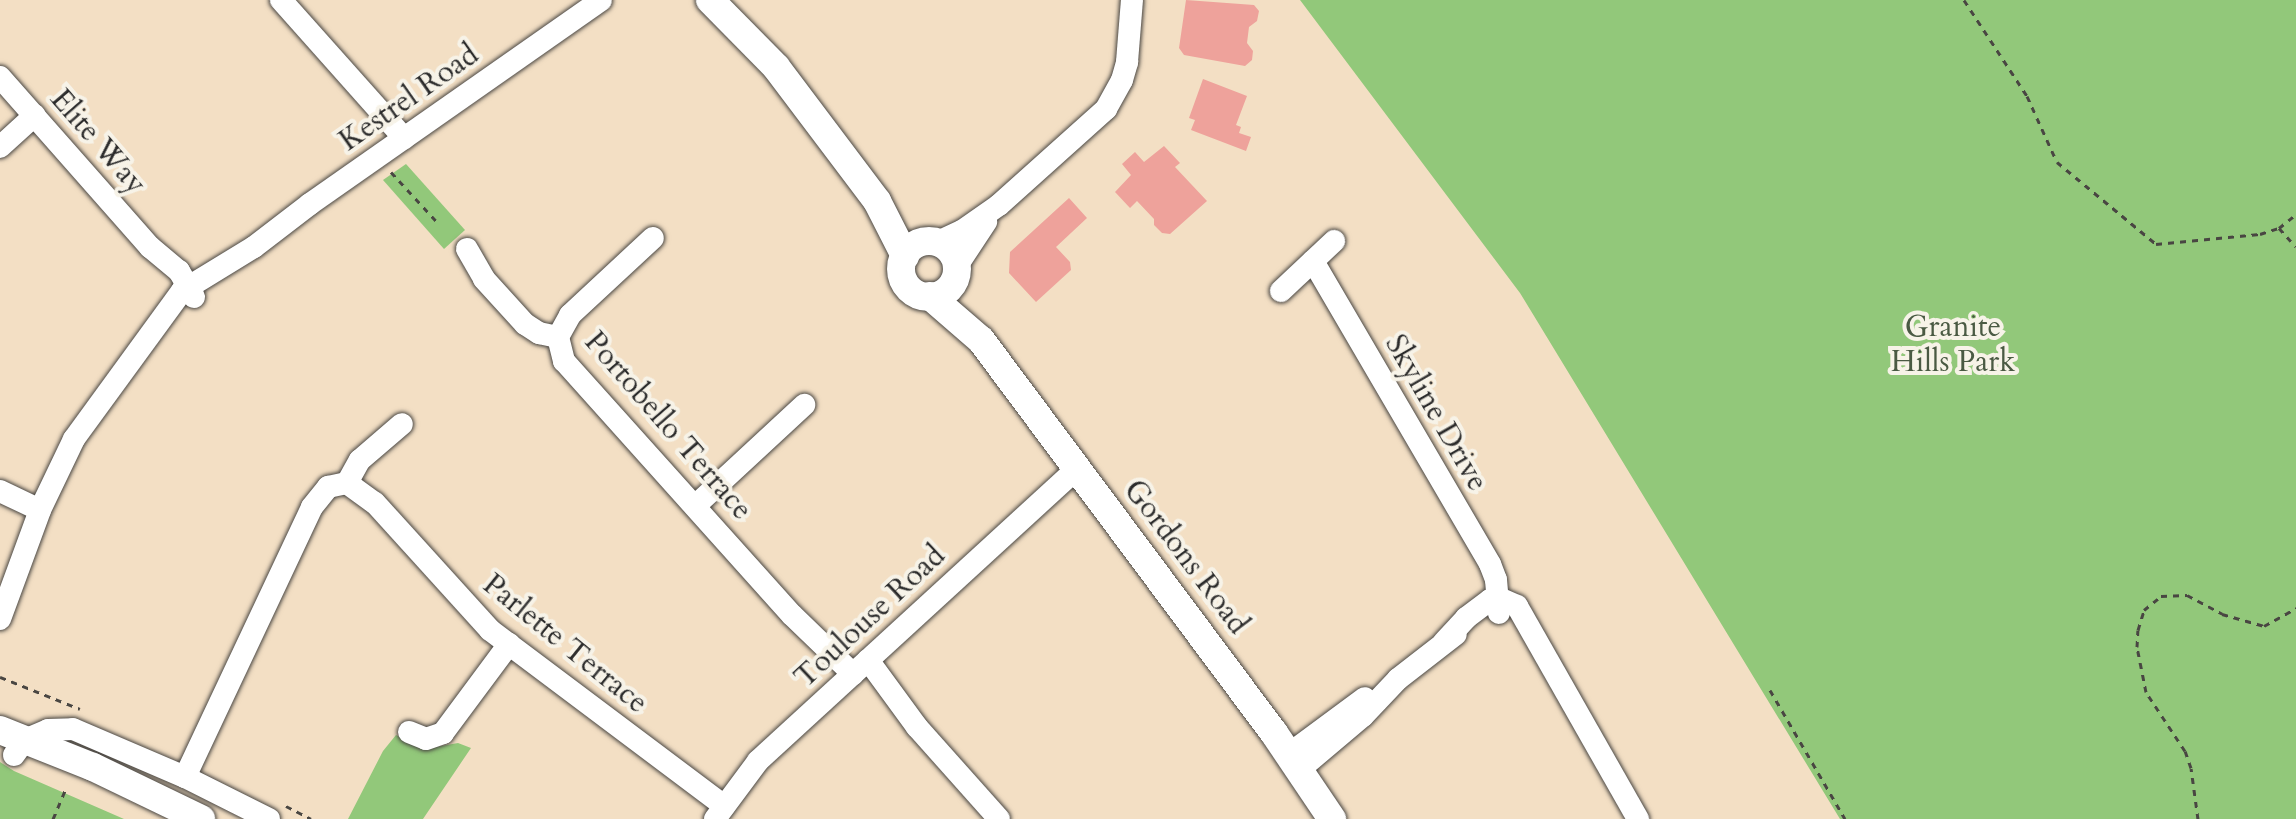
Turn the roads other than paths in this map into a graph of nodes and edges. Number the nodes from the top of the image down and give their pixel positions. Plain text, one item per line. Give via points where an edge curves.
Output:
1 (281, 0) edge
2 (601, 0) edge
3 (710, 0) edge
4 (1131, 0) edge
5 (0, 77) edge
6 (35, 115) junction
7 (404, 138) junction
8 (0, 147) edge
9 (999, 205) junction
10 (653, 238) dead end
11 (1334, 241) dead end
12 (922, 247) junction
13 (467, 249) dead end
14 (1313, 261) junction
15 (956, 272) junction
16 (189, 291) junction
17 (1281, 291) dead end
18 (930, 296) junction
19 (558, 337) junction
20 (981, 340) junction
21 (804, 405) dead end
22 (402, 424) dead end
23 (1077, 469) junction
24 (347, 483) junction
25 (0, 491) edge
26 (695, 506) junction
27 (40, 510) junction
28 (1499, 606) junction
29 (0, 619) edge
30 (509, 644) junction
31 (855, 672) junction
32 (409, 732) dead end
33 (10, 744) edge
34 (1294, 761) junction
35 (185, 777) junction
36 (719, 813) edge
37 (184, 819) edge
38 (201, 819) edge
39 (269, 819) edge
40 (999, 819) edge
41 (1332, 819) edge
42 (1638, 819) edge

1 - 7 street
2 - 7 street, Kestrel Road
3 - 12 street via 762,49 877,201
4 - 9 street via 1110,84 1052,156
5 - 6 street, Elite Way
6 - 8 street
6 - 16 street, Elite Way
7 - 16 street, Kestrel Road
9 - 12 street via 962,231
9 - 15 street
10 - 19 street via 570,315
11 - 14 street
12 - 15 street via 951,251
12 - 18 street via 902,272 908,286
13 - 19 street, Portobello Terrace via 477,270 525,324
14 - 17 street
14 - 28 street, Skyline Drive via 1490,564
15 - 18 street via 946,291
15 - 20 street, Gordons Road
16 - 27 street, Kestrel Road via 74,439
18 - 20 street, Gordons Road
19 - 26 street, Portobello Terrace via 564,361
20 - 23 street, Gordons Road
21 - 26 street
22 - 24 street via 360,460
23 - 31 street, Toulouse Road
23 - 34 street, Gordons Road
24 - 30 street, Parlette Terrace via 375,503 478,618
24 - 35 street via 328,487 312,507
25 - 27 street
26 - 31 street, Portobello Terrace via 792,615
27 - 29 street, Kestrel Road
28 - 34 street via 1398,679 1363,716
28 - 42 street via 1548,664
30 - 32 street via 443,733 426,739
30 - 36 street, Parlette Terrace
31 - 36 street, Toulouse Road via 758,761
31 - 40 street, Portobello Terrace via 917,727
33 - 35 street via 48,730 73,729
33 - 37 street
33 - 38 street via 138,787
34 - 41 street, Gordons Road
35 - 39 street

